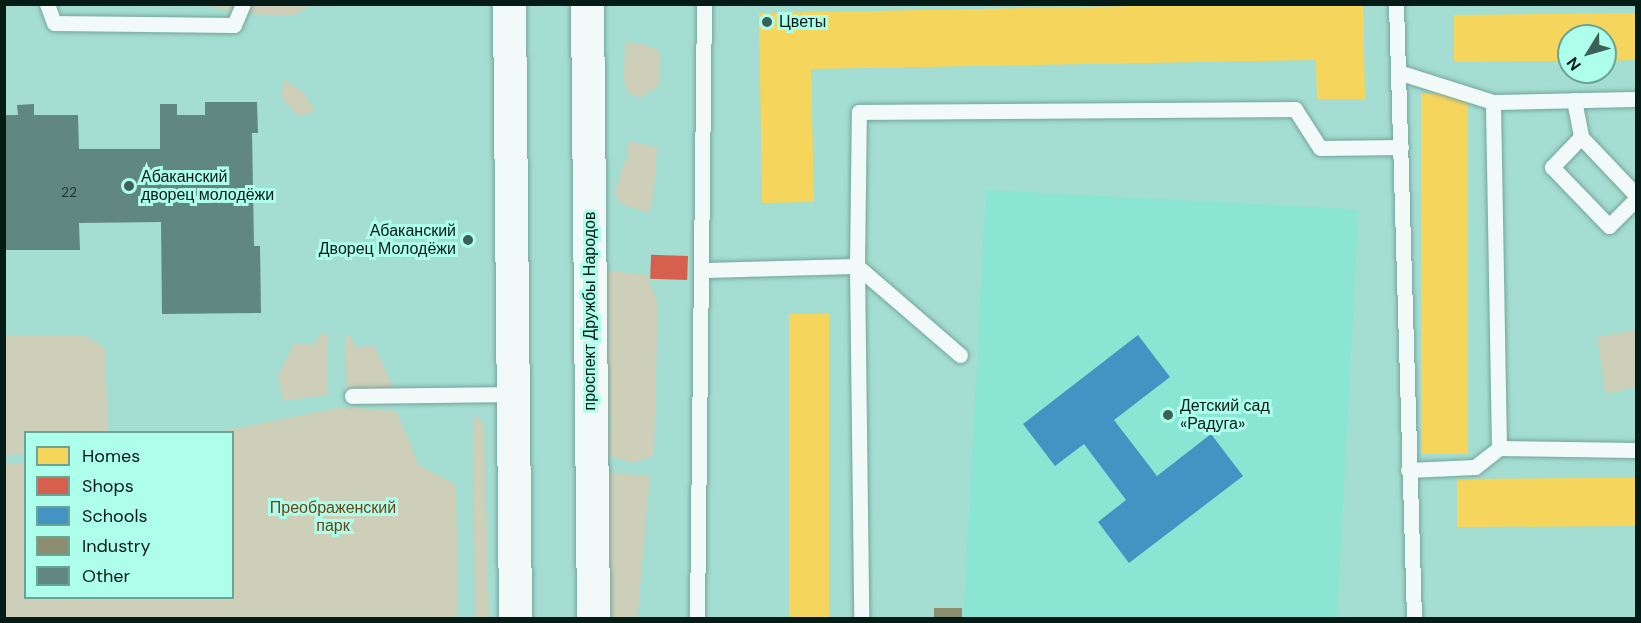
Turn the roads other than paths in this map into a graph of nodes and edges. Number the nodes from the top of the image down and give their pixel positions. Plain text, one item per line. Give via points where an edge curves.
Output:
1 (47, 4) edge
2 (243, 4) edge
3 (509, 4) edge
4 (587, 4) edge
5 (704, 4) edge
6 (1396, 4) edge
7 (1398, 72) junction
8 (1636, 99) edge
9 (1574, 100) junction
10 (1493, 102) junction
11 (1581, 137) junction
12 (1401, 147) junction
13 (1636, 197) edge
14 (857, 266) junction
15 (703, 270) junction
16 (960, 356) dead end
17 (511, 394) junction
18 (352, 396) dead end
19 (1499, 448) junction
20 (1636, 450) edge
21 (1408, 470) junction
22 (515, 618) edge
23 (592, 618) edge
24 (697, 618) edge
25 (861, 618) edge
26 (1414, 618) edge

1 - 2 lane via 54,23 234,25
3 - 17 main road
4 - 23 main road, проспект Дружбы Народов
5 - 15 lane
6 - 7 lane
7 - 10 lane
7 - 12 lane
8 - 9 lane
9 - 10 lane
9 - 11 lane
10 - 19 lane
11 - 13 lane
11 - 13 lane via 1552,167 1609,226
12 - 14 lane via 1320,148 1295,110 859,112
12 - 21 lane
14 - 15 lane
14 - 16 lane
14 - 25 lane
15 - 24 lane
17 - 18 lane
17 - 22 main road
19 - 20 lane
19 - 21 lane via 1475,467
21 - 26 lane

